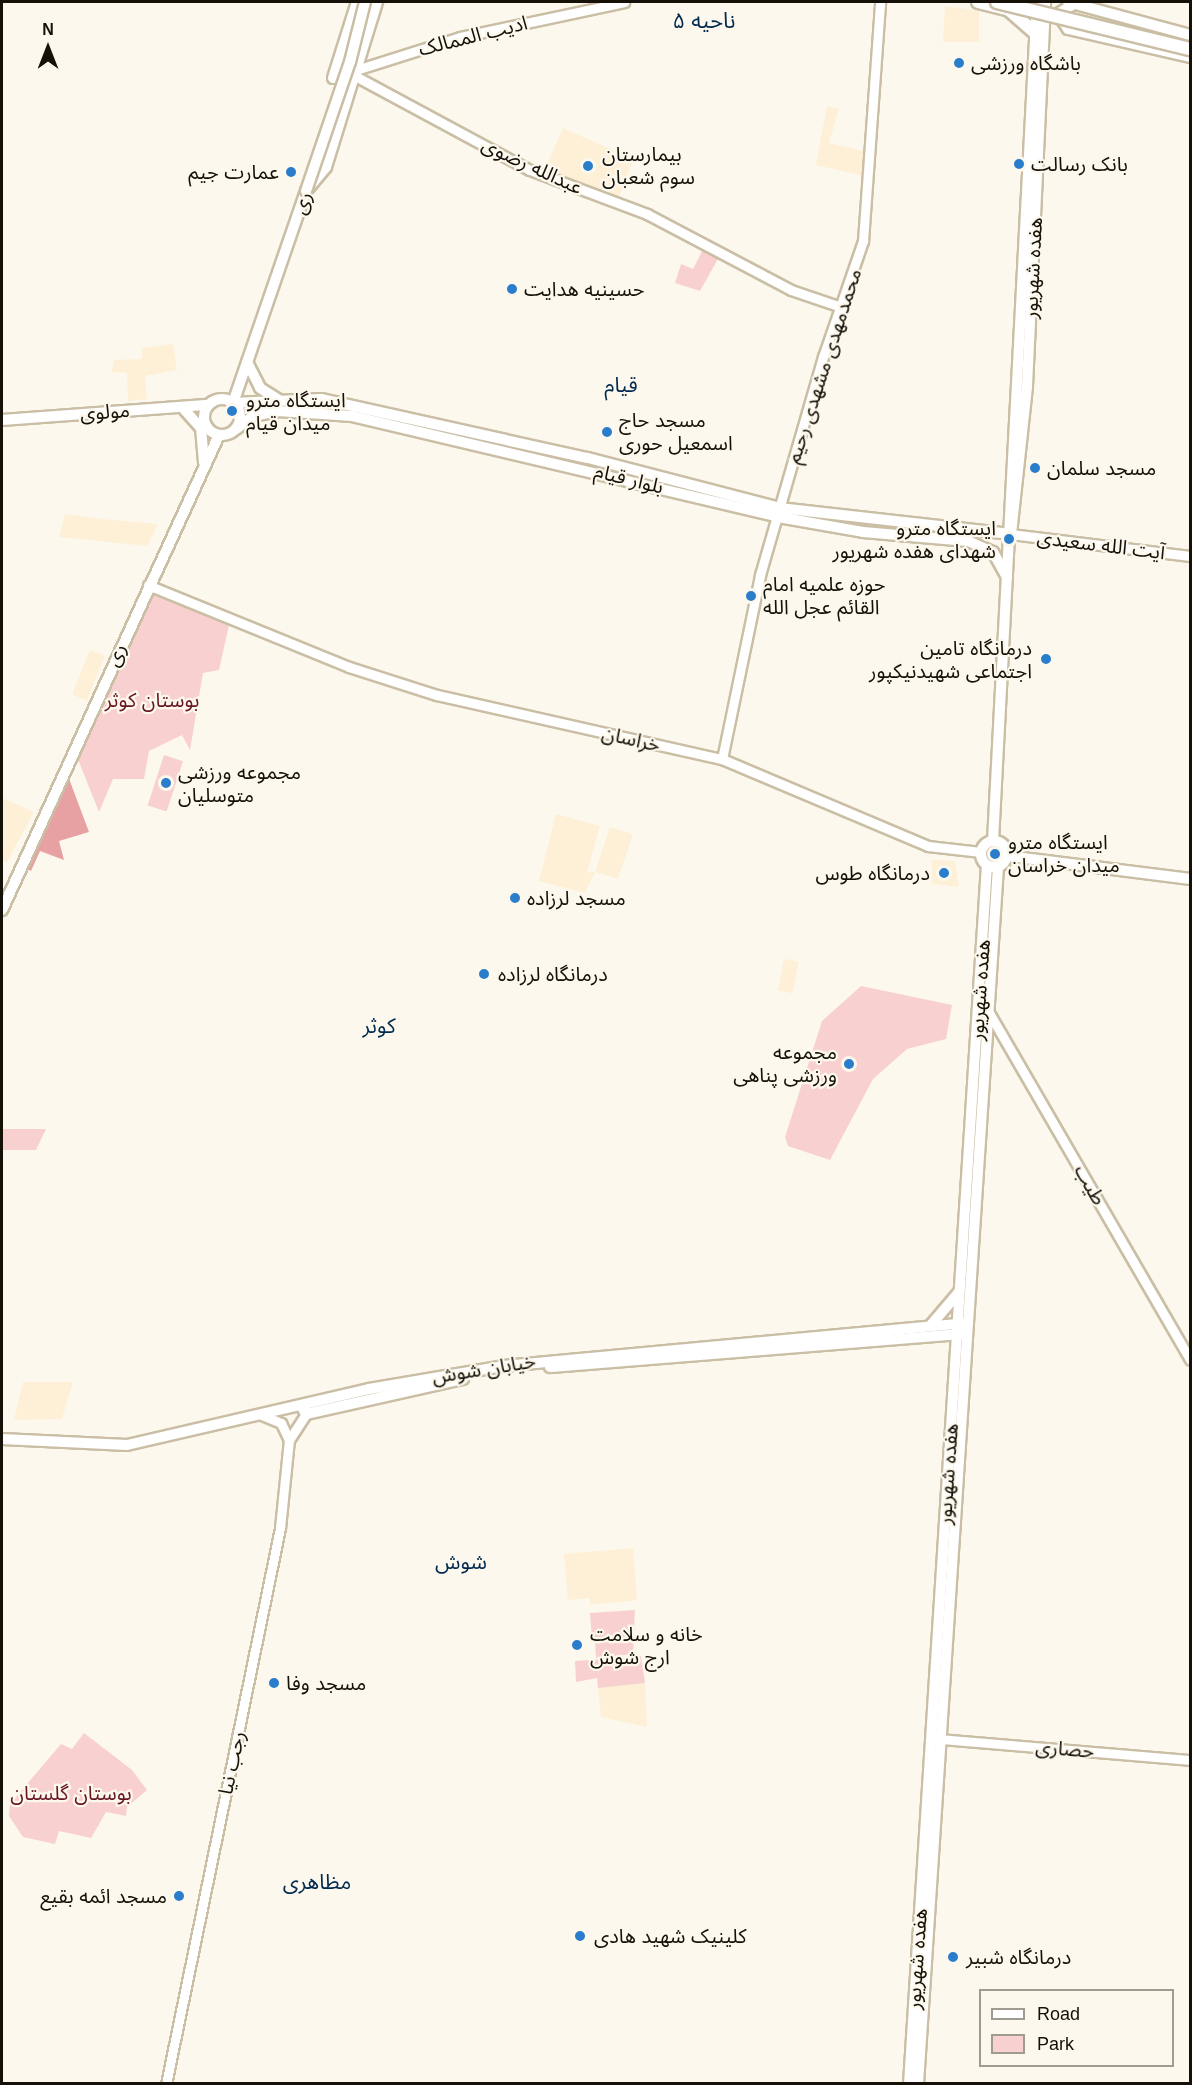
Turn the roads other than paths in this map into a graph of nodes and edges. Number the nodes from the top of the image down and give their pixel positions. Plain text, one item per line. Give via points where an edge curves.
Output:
1 (357, 2) edge
2 (365, 2) edge
3 (377, 2) edge
4 (624, 2) edge
5 (880, 2) edge
6 (978, 2) edge
7 (997, 2) edge
8 (1022, 2) edge
9 (1037, 2) edge
10 (1045, 2) edge
11 (1070, 3) edge
12 (1009, 10) junction
13 (1034, 32) junction
14 (1191, 34) edge
15 (1191, 42) edge
16 (1191, 49) edge
17 (1191, 57) edge
18 (358, 73) junction
19 (333, 78) joint
20 (306, 191) junction
21 (841, 307) junction
22 (247, 362) junction
23 (233, 403) junction
24 (208, 405) junction
25 (279, 405) junction
26 (182, 407) junction
27 (2, 420) edge
28 (236, 429) junction
29 (219, 435) junction
30 (204, 466) junction
31 (779, 513) junction
32 (1011, 534) junction
33 (1191, 556) edge
34 (1009, 580) junction
35 (148, 585) junction
36 (722, 759) junction
37 (993, 841) junction
38 (981, 852) junction
39 (1008, 856) junction
40 (993, 866) junction
41 (1191, 879) edge
42 (2, 910) edge
43 (988, 1011) junction
44 (961, 1289) junction
45 (931, 1325) junction
46 (957, 1329) junction
47 (972, 1329) junction
48 (1191, 1360) edge
49 (303, 1410) junction
50 (262, 1415) junction
51 (2, 1439) edge
52 (289, 1440) junction
53 (940, 1739) junction
54 (1191, 1760) edge
55 (924, 1912) junction
56 (166, 2084) edge
57 (909, 2084) edge
58 (918, 2084) edge

1 - 19 main road
2 - 20 main road, ری, bridge
3 - 18 main road
4 - 18 main road, ادیب الممالک via 460,37
5 - 21 main road, محمدمهدی مشهدی رحیم via 866,223
6 - 12 highway
7 - 16 highway, bridge
8 - 12 highway
8 - 15 highway
9 - 13 main road, هفده شهریور
10 - 32 main road, هفده شهریور via 1027,387
11 - 14 main road
11 - 17 main road via 1058,14 1068,29
12 - 13 highway
13 - 32 main road, هفده شهریور
18 - 19 main road, ادیب الممالک
18 - 20 main road via 322,179
18 - 21 main road, عبدالله رضوی via 530,170 647,214 790,290
20 - 22 main road, ری
21 - 31 main road, محمدمهدی مشهدی رحیم
22 - 23 main road, ری
22 - 25 main road via 260,388
23 - 24 main road via 217,399
23 - 25 main road, بلوار قیام
23 - 28 main road via 239,412
24 - 26 main road, مولوی
24 - 29 main road via 204,422
25 - 28 main road, بلوار قیام via 253,416
25 - 31 main road, بلوار قیام via 321,399 365,407
26 - 27 main road, مولوی
26 - 30 main road via 201,428
28 - 29 main road
29 - 30 main road, ری
30 - 35 main road, ری
31 - 32 main road, بلوار قیام
31 - 34 main road, بلوار قیام via 983,545
31 - 36 main road, محمدمهدی مشهدی رحیم via 750,615
32 - 33 main road, آیت الله سعیدی
32 - 34 main road, هفده شهریور
34 - 37 main road, هفده شهریور
35 - 36 main road, خراسان via 274,637 437,695
35 - 42 main road, ری
36 - 38 main road, خراسان via 928,846
37 - 38 main road
37 - 39 main road via 1004,845
38 - 40 main road
39 - 40 main road
39 - 41 main road
40 - 43 main road, هفده شهریور
40 - 44 main road, هفده شهریور
43 - 47 main road, هفده شهریور
43 - 48 main road, طیب
44 - 45 main road
44 - 46 main road, هفده شهریور
45 - 46 main road, خیابان شوش
45 - 49 main road, خیابان شوش via 539,1361
46 - 47 main road, خیابان شوش
46 - 49 main road, خیابان شوش via 556,1366 428,1385
46 - 55 main road, هفده شهریور
47 - 53 main road, هفده شهریور
49 - 50 main road, خیابان شوش
49 - 52 main road, رجب نیا
50 - 51 main road, خیابان شوش via 127,1445
50 - 52 main road via 281,1423
52 - 56 main road, رجب نیا via 280,1528
53 - 54 main road, حصاری
53 - 55 main road, هفده شهریور
55 - 57 main road, هفده شهریور
55 - 58 main road, هفده شهریور

